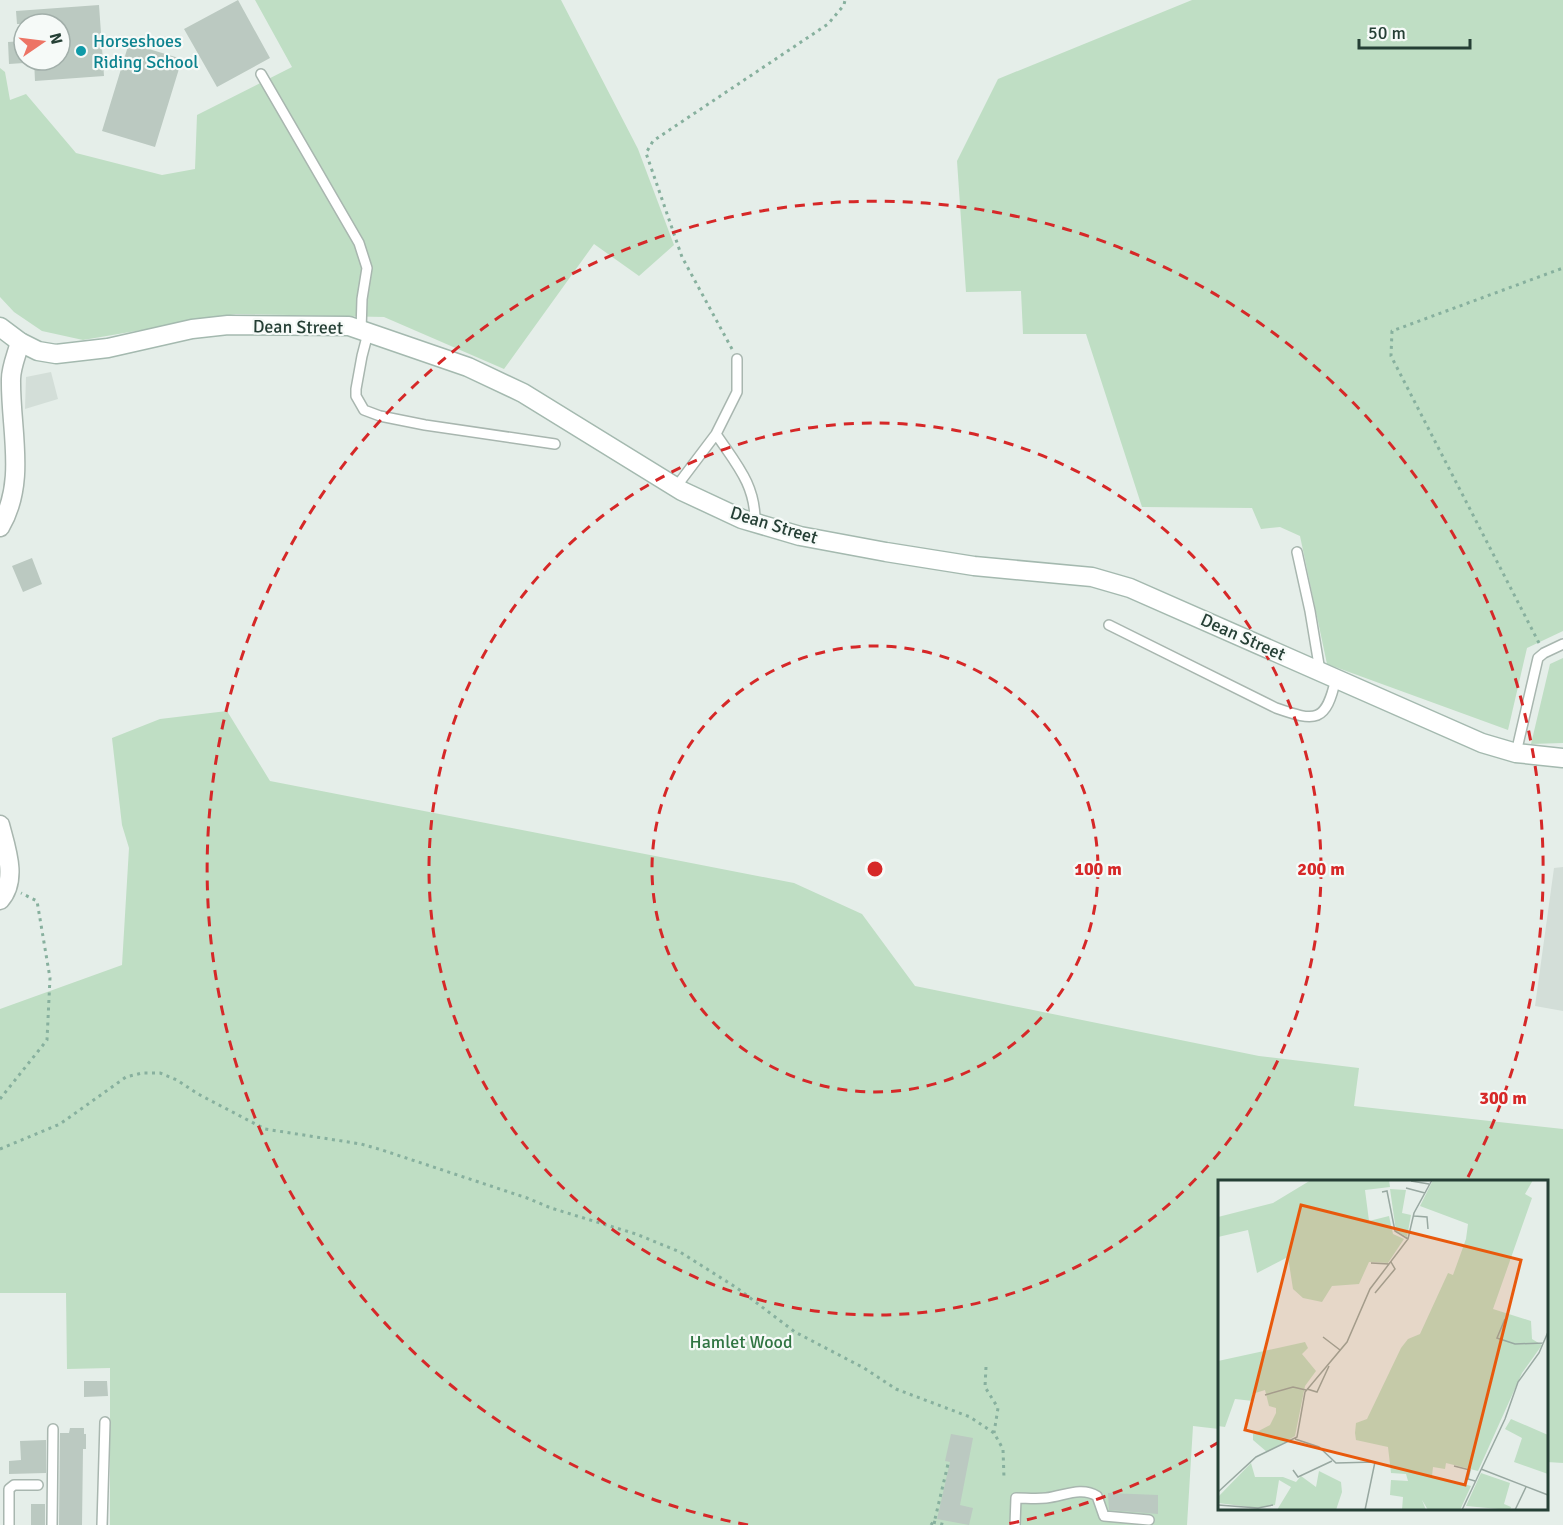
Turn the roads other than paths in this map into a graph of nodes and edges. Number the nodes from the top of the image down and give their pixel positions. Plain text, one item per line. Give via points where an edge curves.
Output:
1 (261, 74) dead end
2 (0, 327) edge
3 (365, 332) junction
4 (20, 342) junction
5 (737, 359) road end
6 (716, 434) junction
7 (555, 444) dead end
8 (676, 487) junction
9 (755, 523) junction
10 (0, 527) edge
11 (1297, 552) dead end
12 (1109, 626) dead end
13 (1563, 644) edge
14 (1328, 675) junction
15 (1516, 753) junction
16 (1563, 758) edge
17 (0, 825) edge
18 (4, 894) edge
19 (105, 1422) dead end
20 (53, 1428) dead end
21 (38, 1485) dead end
22 (1149, 1520) dead end
23 (9, 1525) edge
24 (51, 1525) edge
25 (102, 1525) edge
26 (1015, 1525) edge

1 - 3 lane via 359,243 366,268 362,299
2 - 4 street, Dean Street
3 - 4 street, Dean Street via 349,326 228,325 99,350 56,354
3 - 7 lane via 356,388 364,410 425,425
3 - 8 street, Dean Street via 468,367 524,393
4 - 10 street via 11,376 16,479
5 - 6 lane via 737,392
6 - 8 lane
6 - 9 lane via 749,482 756,506
8 - 9 street, Dean Street
9 - 14 street, Dean Street via 886,552 974,566 1092,577 1130,588
11 - 14 lane
12 - 14 lane via 1302,718 1313,718 1327,709 1332,698
13 - 15 lane via 1538,658
14 - 15 street, Dean Street via 1474,739
15 - 16 street, Dean Street
17 - 18 street via 9,877
19 - 25 lane
20 - 24 lane
21 - 23 lane via 14,1485 9,1489
22 - 26 lane via 1104,1516 1097,1496 1090,1491 1074,1491 1053,1497 1017,1498

